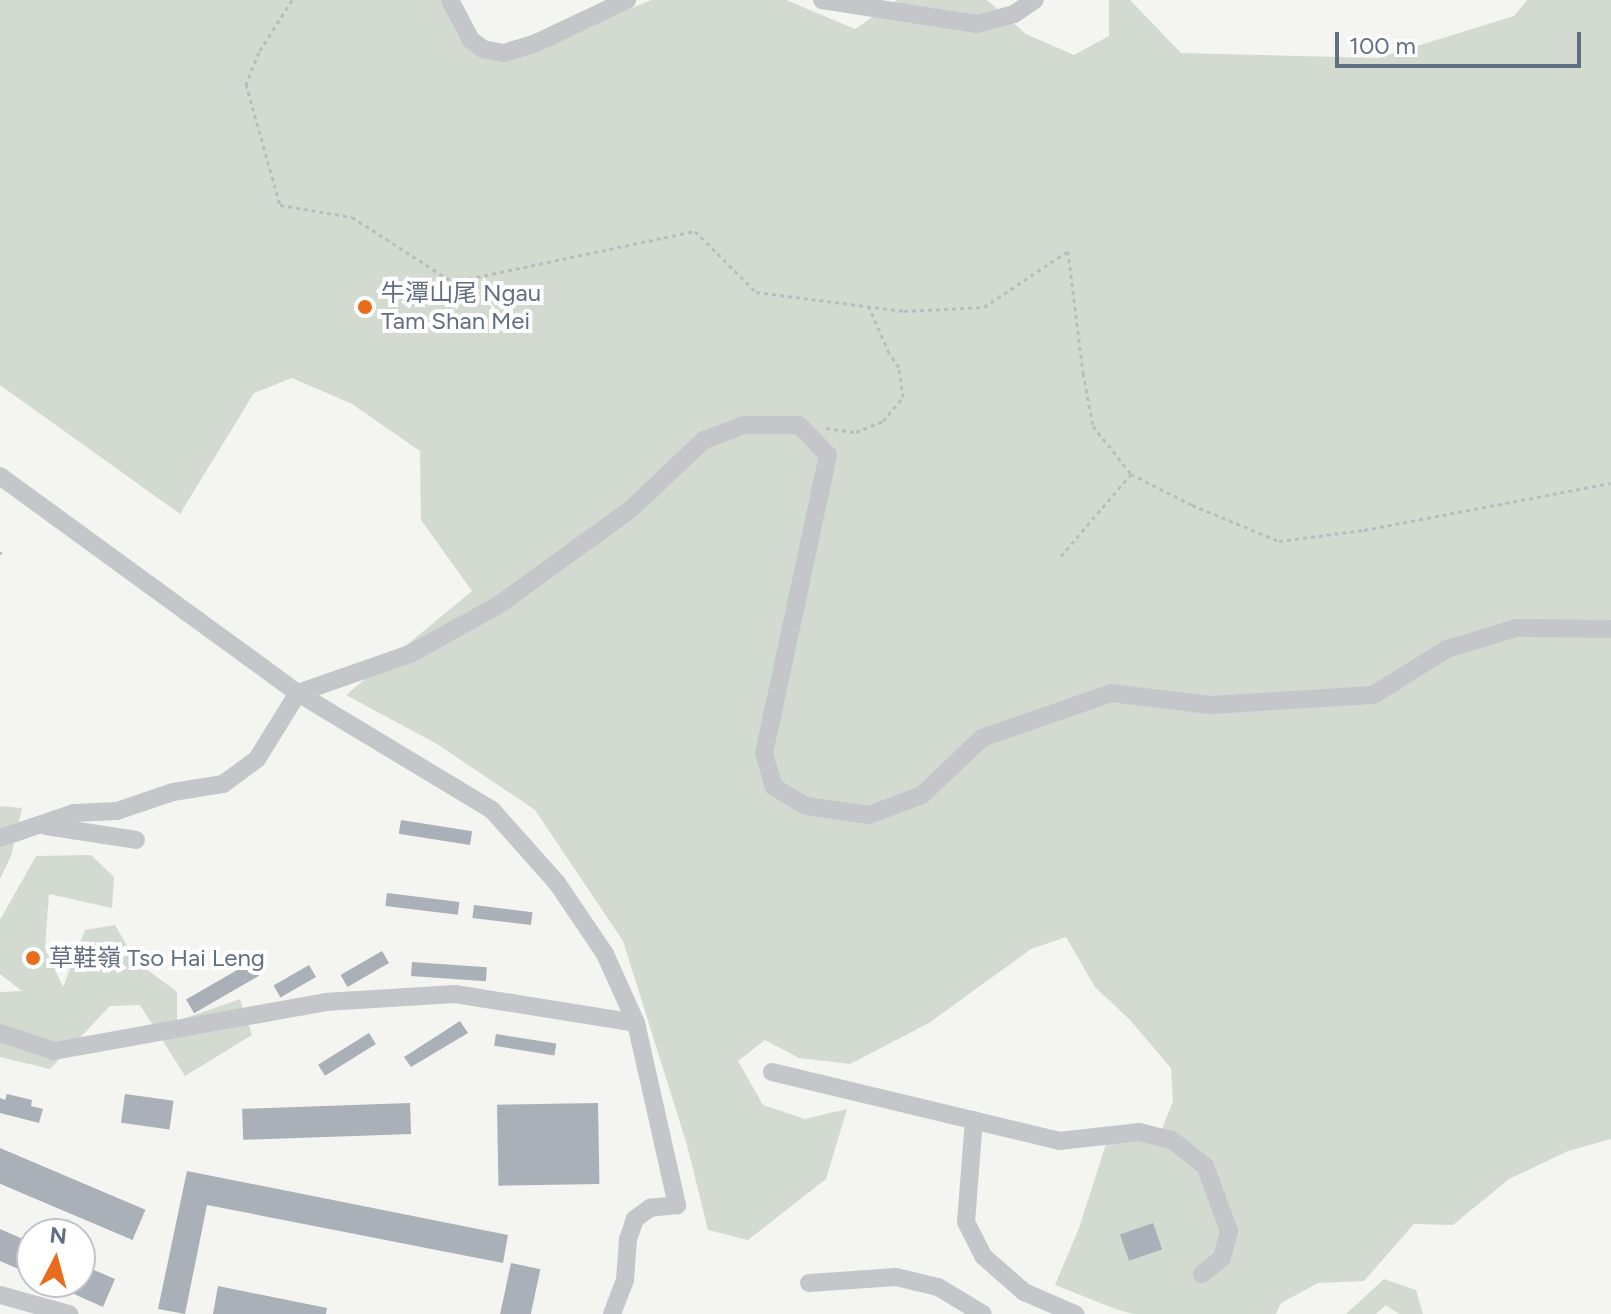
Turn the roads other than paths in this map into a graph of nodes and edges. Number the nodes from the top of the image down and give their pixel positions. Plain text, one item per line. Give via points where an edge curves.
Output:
1 (450, 0) edge
2 (627, 0) edge
3 (822, 0) edge
4 (1035, 0) edge
5 (0, 476) edge
6 (1611, 629) edge
7 (298, 693) junction
8 (44, 826) junction
9 (0, 838) edge
10 (136, 840) dead end
11 (636, 1023) junction
12 (0, 1033) edge
13 (772, 1072) dead end
14 (974, 1120) junction
15 (1202, 1274) dead end
16 (809, 1283) dead end
17 (0, 1295) edge
18 (69, 1314) edge
19 (612, 1314) edge
20 (983, 1314) edge
21 (1075, 1314) edge

1 - 2 street via 471,40 504,53
3 - 4 street via 977,24 1003,18
5 - 7 street
6 - 7 street via 1516,628 1447,649 1373,695 1210,705 1111,693 982,738 922,795 869,815 806,806 774,787 764,753 828,455 799,425 744,425 704,440 631,509 497,606 410,654
7 - 8 street via 257,759 223,784 173,792 117,811 74,813
7 - 11 street via 492,810 557,883 605,954
8 - 9 street
8 - 10 street
11 - 12 street via 455,994 325,1002 54,1051
11 - 19 street via 677,1205 650,1208 635,1219 625,1280
13 - 14 street
14 - 15 street via 1059,1141 1139,1132 1172,1140 1205,1166 1229,1231 1222,1258
14 - 21 street via 966,1222 983,1256 1024,1292
16 - 20 street via 896,1277 938,1287
17 - 18 street

